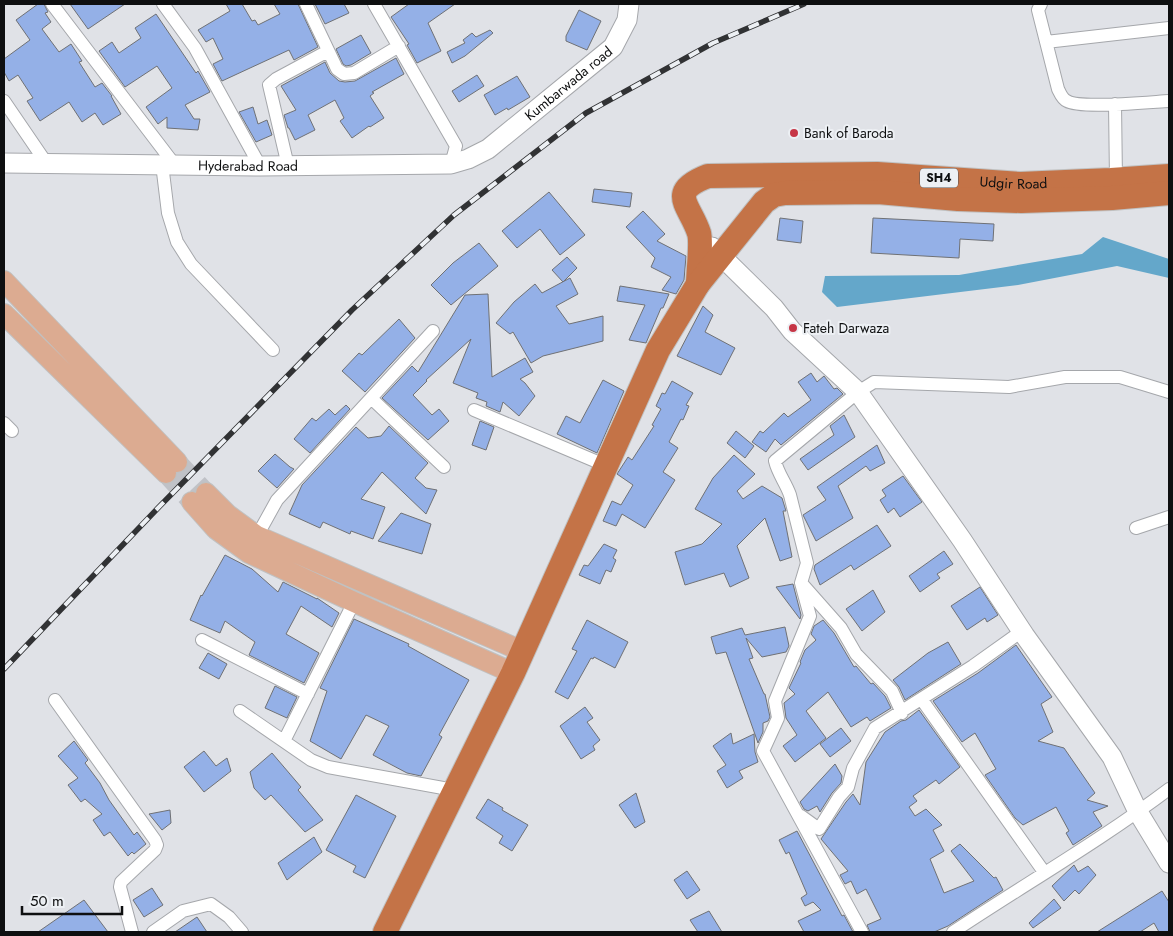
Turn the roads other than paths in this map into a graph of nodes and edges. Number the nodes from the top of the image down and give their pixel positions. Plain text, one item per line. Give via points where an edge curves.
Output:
1 (52, 4) edge
2 (162, 4) edge
3 (306, 4) edge
4 (374, 4) edge
5 (629, 4) edge
6 (1041, 4) edge
7 (1169, 28) edge
8 (1046, 42) junction
9 (399, 46) junction
10 (328, 51) junction
11 (4, 101) edge
12 (1169, 101) edge
13 (1114, 104) junction
14 (488, 149) joint
15 (4, 163) edge
16 (47, 164) junction
17 (168, 164) junction
18 (451, 164) junction
19 (260, 166) junction
20 (288, 166) junction
21 (1169, 176) edge
22 (1116, 180) junction
23 (1169, 193) edge
24 (700, 234) junction
25 (721, 257) junction
26 (4, 281) edge
27 (698, 284) junction
28 (4, 314) edge
29 (433, 331) dead end
30 (273, 350) dead end
31 (858, 392) junction
32 (1169, 392) edge
33 (371, 398) junction
34 (474, 410) dead end
35 (607, 466) junction
36 (444, 467) dead end
37 (1169, 517) edge
38 (1136, 528) dead end
39 (257, 536) junction
40 (801, 583) junction
41 (354, 602) junction
42 (1022, 631) junction
43 (202, 640) dead end
44 (522, 651) junction
45 (513, 673) junction
46 (308, 694) junction
47 (56, 700) dead end
48 (922, 700) junction
49 (240, 711) dead end
50 (902, 713) junction
51 (284, 741) junction
52 (454, 790) junction
53 (1169, 790) edge
54 (1138, 812) junction
55 (799, 814) junction
56 (1169, 863) edge
57 (1044, 872) junction
58 (132, 932) edge
59 (153, 932) edge
60 (242, 932) edge
61 (385, 932) edge
62 (862, 932) edge
63 (953, 932) edge

1 - 17 street
2 - 19 street via 195,48
3 - 10 street
4 - 9 street
5 - 14 main road, Kumbarwada road via 627,20 613,46
6 - 8 street via 1038,10
7 - 8 street
8 - 13 street via 1058,89 1067,102
9 - 10 street via 354,73 344,74 337,69
9 - 18 street via 456,146
10 - 20 street via 269,85
11 - 16 street
12 - 13 street
13 - 22 street
14 - 18 main road, Hyderabad Road
15 - 16 main road, Hyderabad Road
16 - 17 main road, Hyderabad Road
17 - 19 main road, Hyderabad Road
17 - 30 street via 168,213 177,242 191,264
18 - 20 main road, Hyderabad Road
19 - 20 main road, Hyderabad Road
21 - 22 highway, Udgir Road / SH4
22 - 24 highway, Udgir Road / SH4 via 1020,184 878,174 708,176 689,185 684,192 685,203
23 - 25 highway, Udgir Road / SH4 via 1021,201 878,192 785,193 764,202
24 - 25 main road
24 - 27 highway
25 - 27 highway
25 - 31 main road via 774,308 792,331
26 - 28 main road via 171,467
27 - 35 highway via 658,350
29 - 33 street
31 - 32 street via 874,382 1009,387 1074,377 1120,378
31 - 40 street via 775,461 790,495 807,563
31 - 42 main road
33 - 36 street
33 - 39 street via 277,500
34 - 35 street
35 - 44 highway
37 - 38 street
39 - 41 main road via 199,497 216,529 249,552
39 - 44 main road
40 - 50 street via 841,628 856,654 892,691
40 - 55 street via 810,616 775,701 778,718 763,751
41 - 45 main road
41 - 46 street
42 - 48 street
42 - 54 main road via 1112,757
43 - 46 street
44 - 45 highway
45 - 52 highway
46 - 51 street
47 - 58 street via 157,845 121,882
48 - 50 street
48 - 57 street
49 - 51 street
50 - 55 street via 875,728 853,768 848,786 819,829
51 - 52 street via 328,768
52 - 61 highway
53 - 54 street
54 - 56 main road
54 - 57 street
55 - 62 street
57 - 63 street
59 - 60 street via 182,911 211,904

